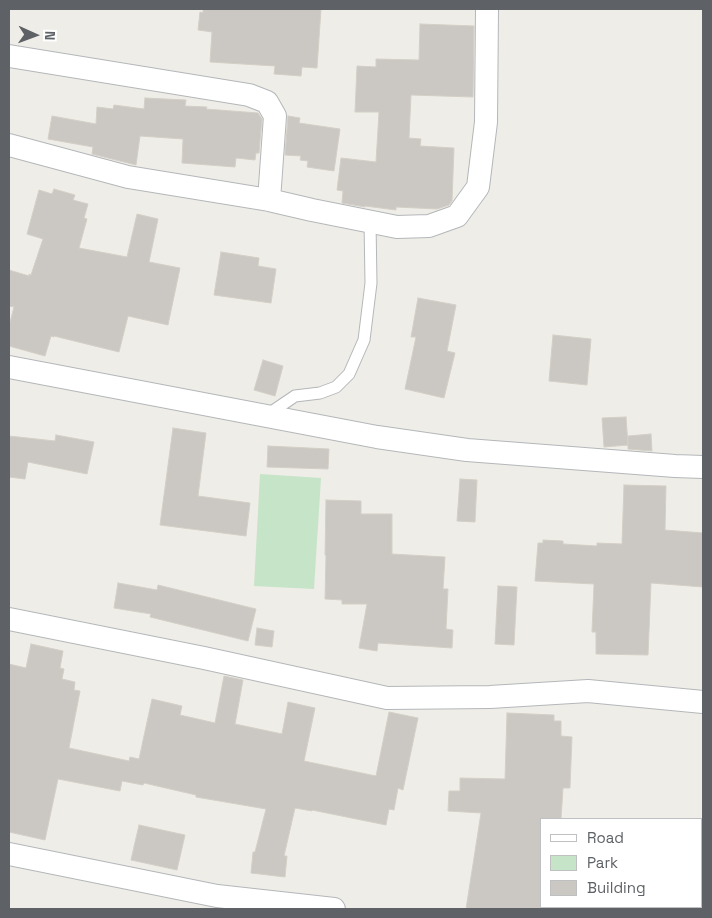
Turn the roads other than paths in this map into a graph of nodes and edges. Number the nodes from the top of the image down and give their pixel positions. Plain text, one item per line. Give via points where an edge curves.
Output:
1 (487, 9) edge
2 (9, 56) edge
3 (9, 145) edge
4 (270, 200) junction
5 (370, 222) junction
6 (9, 367) edge
7 (266, 416) junction
8 (703, 467) edge
9 (9, 620) edge
10 (703, 702) edge
11 (9, 854) edge
12 (334, 909) edge

1 - 5 street via 486,122 478,187 457,216 429,226 397,227
2 - 4 street via 248,95 267,102 275,116
3 - 4 street via 128,177
4 - 5 street
5 - 7 lane via 371,283 364,340 348,374 336,387 295,396
6 - 7 street
7 - 8 street via 467,450
9 - 10 street via 386,698 588,691
11 - 12 street via 217,896

